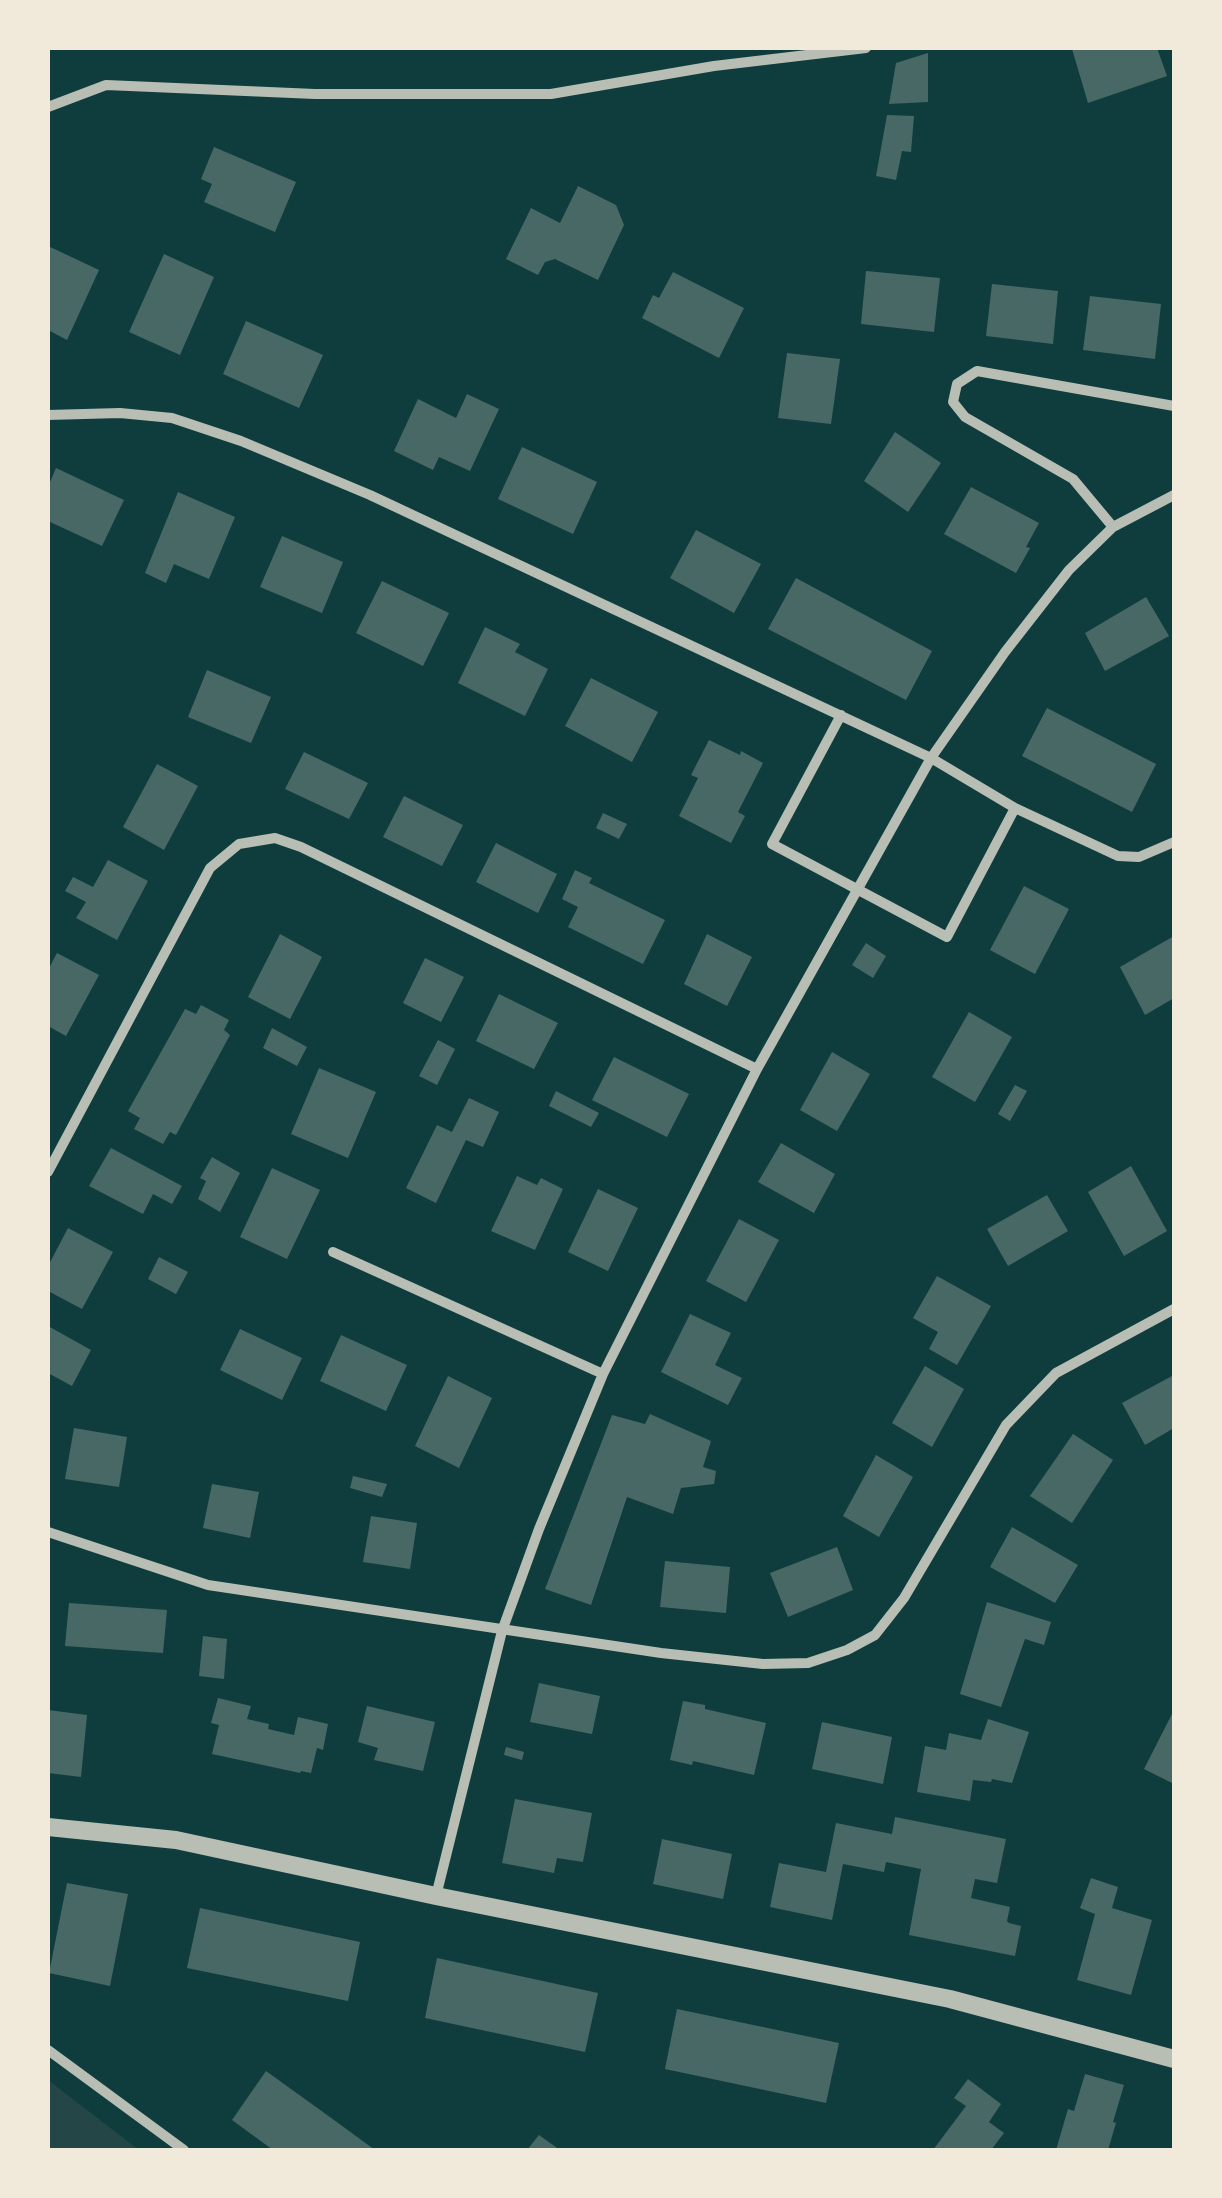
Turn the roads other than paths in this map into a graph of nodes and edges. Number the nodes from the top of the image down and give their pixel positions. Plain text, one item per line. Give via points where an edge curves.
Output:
1 (866, 48) edge
2 (48, 106) edge
3 (1174, 406) edge
4 (48, 415) edge
5 (1174, 495) edge
6 (1113, 527) junction
7 (841, 715) junction
8 (930, 758) junction
9 (1015, 808) junction
10 (1174, 842) edge
11 (857, 889) junction
12 (757, 1069) junction
13 (48, 1172) edge
14 (333, 1252) dead end
15 (1174, 1309) edge
16 (603, 1374) junction
17 (48, 1532) edge
18 (502, 1631) junction
19 (48, 1826) edge
20 (436, 1896) junction
21 (48, 2050) edge
22 (1174, 2059) edge
23 (184, 2150) edge

1 - 2 street via 551,94 106,85
3 - 6 street via 978,370 958,384 954,402 965,418 1073,479
4 - 7 street via 172,418 240,440
5 - 6 street
6 - 8 street via 1004,652
7 - 8 street
7 - 11 street via 772,844
8 - 9 street
8 - 11 street
9 - 10 street via 1118,856 1140,857
9 - 11 street via 948,937
11 - 12 street
12 - 13 street via 275,838 239,844 210,868
12 - 16 street
14 - 16 street
15 - 18 street via 1056,1373 1006,1426 904,1598 876,1634 847,1650 808,1663 762,1664
16 - 18 street
17 - 18 street via 208,1584
18 - 20 street
19 - 20 street via 176,1840
20 - 22 street via 950,2000
21 - 23 street

